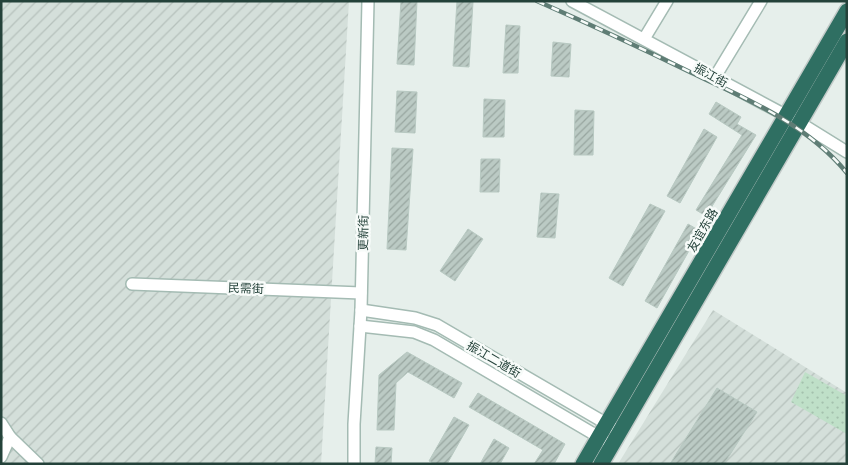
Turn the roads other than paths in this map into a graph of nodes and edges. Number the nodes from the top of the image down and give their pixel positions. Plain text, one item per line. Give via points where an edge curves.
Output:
1 (368, 1) edge
2 (572, 1) edge
3 (667, 1) edge
4 (761, 1) edge
5 (847, 10) edge
6 (644, 39) junction
7 (847, 41) edge
8 (715, 77) junction
9 (786, 116) junction
10 (800, 123) junction
11 (847, 152) edge
12 (132, 284) dead end
13 (361, 293) junction
14 (361, 310) junction
15 (360, 326) junction
16 (1, 423) edge
17 (613, 428) junction
18 (10, 436) junction
19 (605, 441) junction
20 (1, 457) edge
21 (38, 464) edge
22 (354, 464) edge
23 (583, 464) edge
24 (601, 464) edge

1 - 13 street, 更新街
2 - 6 street, 振江街
3 - 6 street
4 - 8 street
5 - 9 highway, 友谊东路
6 - 8 street, 振江街
7 - 10 highway, 友谊东路
8 - 9 street, 振江街
9 - 10 street, 振江街
9 - 17 highway, 友谊东路
10 - 11 street, 振江街
10 - 17 highway, 友谊东路
12 - 13 street, 民需街
13 - 14 street, 更新街
14 - 15 street, 更新街
14 - 17 street, 振江二道街 via 415,318 437,325
15 - 19 street, 振江二道街 via 414,332 434,340
15 - 22 street, 更新街
16 - 18 street
17 - 19 highway, 友谊东路
18 - 20 street
18 - 21 street
19 - 23 highway, 友谊东路
19 - 24 highway, 友谊东路

